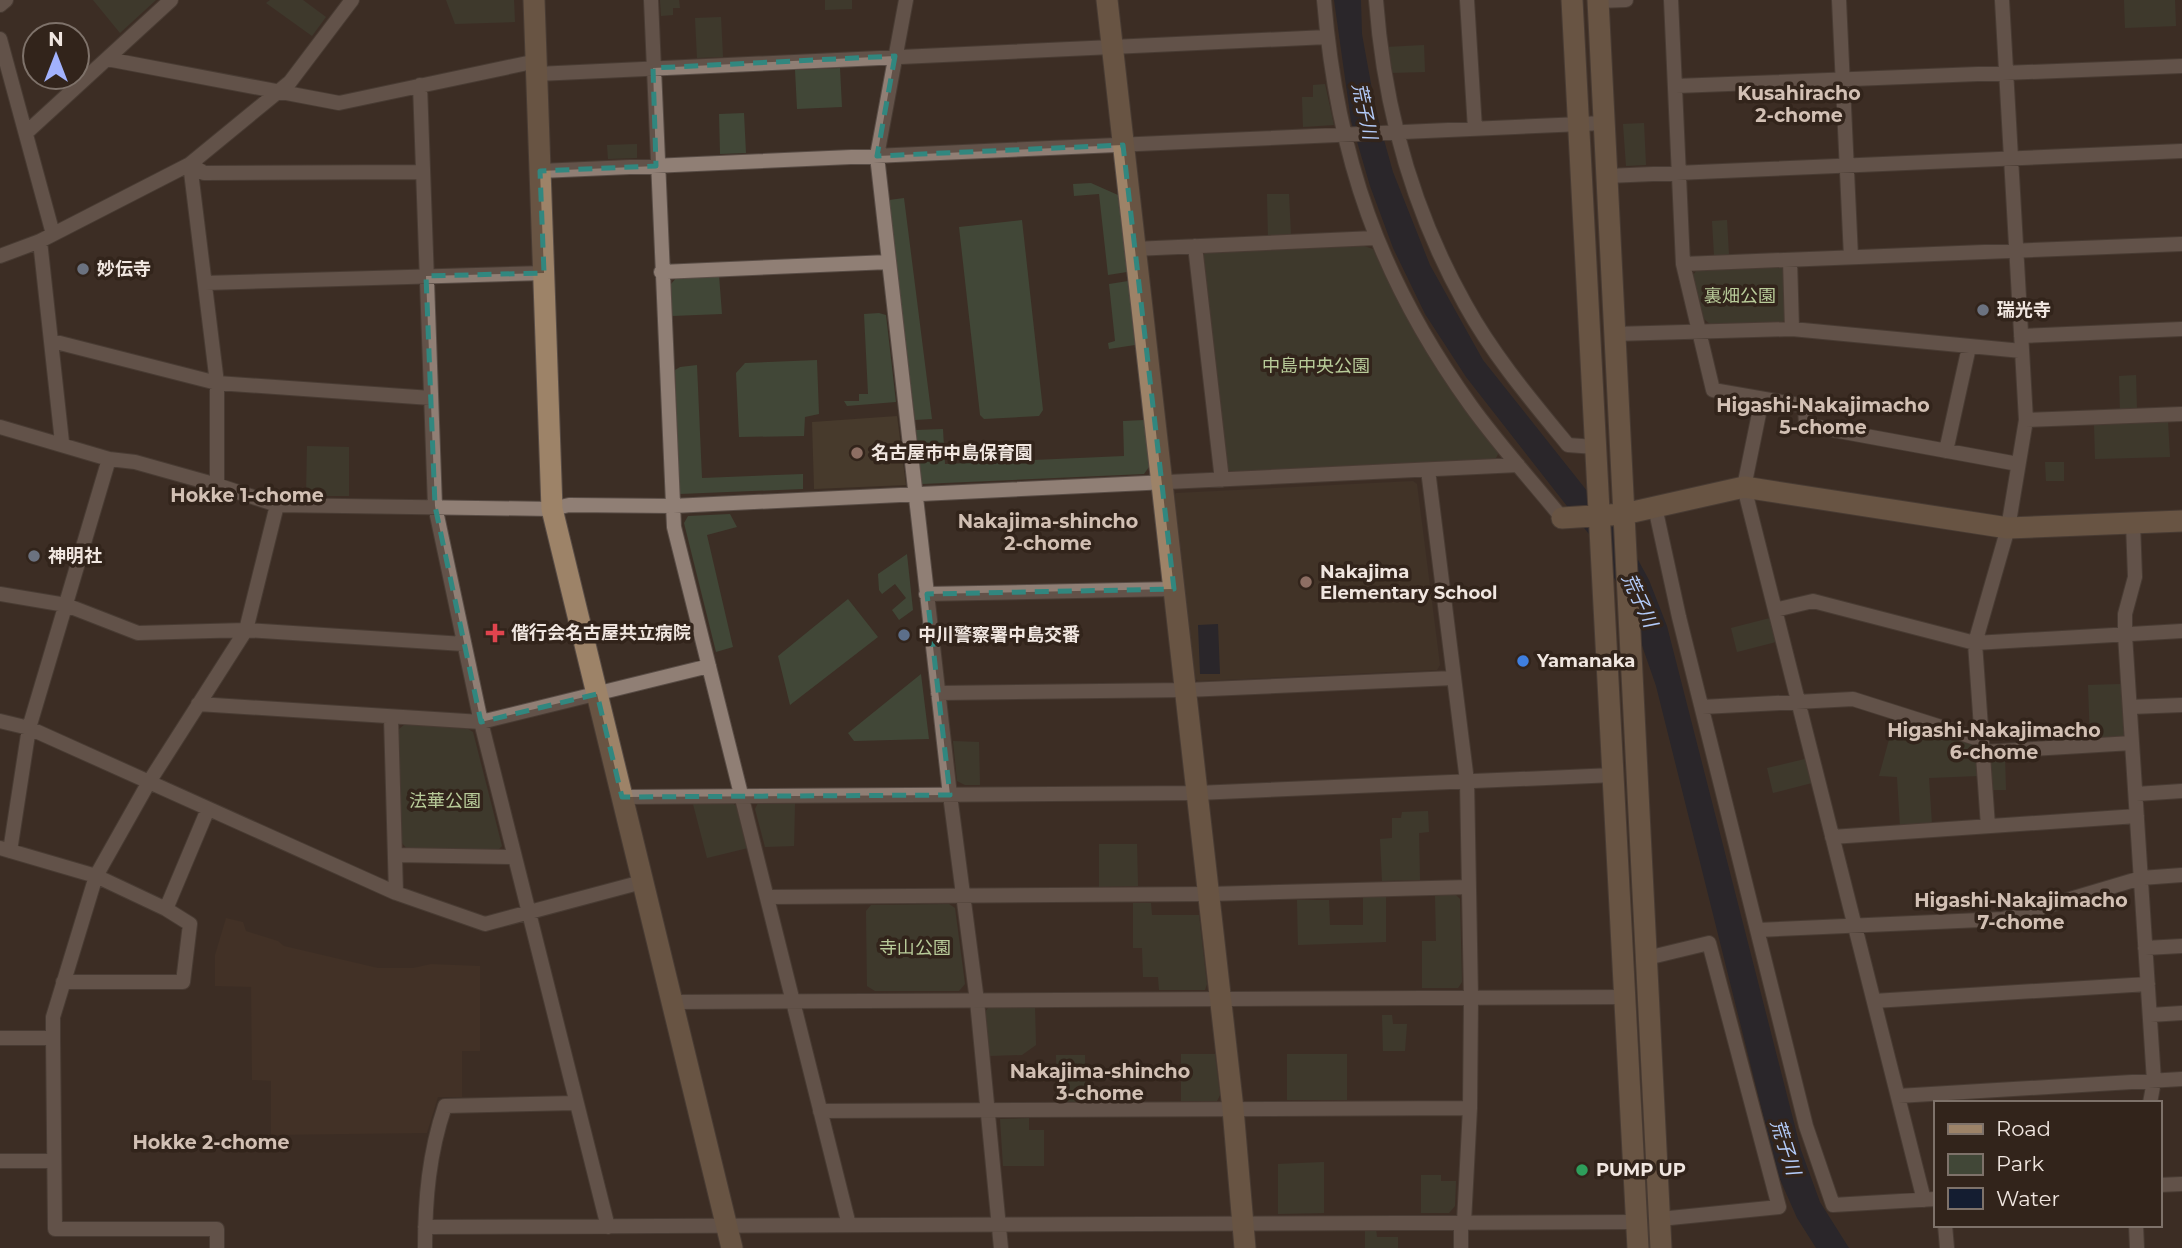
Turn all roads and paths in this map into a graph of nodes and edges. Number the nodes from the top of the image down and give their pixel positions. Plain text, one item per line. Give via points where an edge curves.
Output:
1 (6, 0) edge
2 (171, 0) edge
3 (352, 0) edge
4 (534, 0) edge
5 (650, 0) edge
6 (906, 0) edge
7 (1107, 0) edge
8 (1324, 0) edge
9 (1376, 0) edge
10 (1467, 0) edge
11 (1572, 0) edge
12 (1626, 0) edge
13 (1671, 0) edge
14 (1839, 0) edge
15 (2002, 0) edge
16 (1598, 1) edge
17 (0, 5) edge
18 (1327, 37) junction
19 (0, 39) edge
20 (1112, 47) junction
21 (895, 56) junction
22 (107, 59) junction
23 (2182, 66) edge
24 (537, 67) junction
25 (653, 68) junction
26 (2007, 73) junction
27 (5, 78) edge
28 (1843, 79) junction
29 (419, 85) junction
30 (1676, 86) junction
31 (281, 91) junction
32 (1604, 123) junction
33 (1578, 124) junction
34 (1475, 130) junction
35 (27, 131) junction
36 (1393, 134) junction
37 (1347, 136) junction
38 (1123, 145) junction
39 (2182, 151) edge
40 (877, 156) junction
41 (2012, 157) junction
42 (190, 164) junction
43 (1847, 164) junction
44 (656, 166) junction
45 (422, 172) junction
46 (541, 172) junction
47 (1680, 172) junction
48 (1607, 176) junction
49 (47, 237) junction
50 (1375, 238) junction
51 (2182, 244) edge
52 (1195, 246) junction
53 (1134, 249) junction
54 (2017, 250) junction
55 (0, 256) edge
56 (1852, 257) junction
57 (1790, 260) junction
58 (889, 262) junction
59 (1683, 264) junction
60 (661, 272) junction
61 (544, 273) junction
62 (426, 276) junction
63 (205, 282) junction
64 (1792, 329) junction
65 (2182, 329) edge
66 (1699, 332) junction
67 (1615, 334) junction
68 (2021, 336) junction
69 (52, 341) junction
70 (1969, 347) junction
71 (2022, 351) junction
72 (217, 383) junction
73 (431, 398) junction
74 (1762, 399) junction
75 (2182, 414) edge
76 (2026, 420) junction
77 (0, 427) edge
78 (62, 442) junction
79 (1595, 447) junction
80 (1946, 451) junction
81 (109, 459) junction
82 (2018, 464) junction
83 (1518, 465) junction
84 (1428, 470) junction
85 (1222, 480) junction
86 (1162, 484) junction
87 (217, 485) junction
88 (1744, 487) junction
89 (915, 495) junction
90 (277, 505) junction
91 (435, 506) junction
92 (673, 506) junction
93 (1655, 507) junction
94 (552, 509) junction
95 (1612, 516) junction
96 (1565, 518) joint
97 (2182, 521) edge
98 (2133, 523) junction
99 (2008, 528) junction
100 (1174, 589) junction
101 (0, 594) edge
102 (926, 594) junction
103 (66, 605) junction
104 (1775, 610) junction
105 (246, 631) junction
106 (2182, 631) edge
107 (2125, 635) junction
108 (1975, 643) junction
109 (464, 644) junction
110 (709, 666) junction
111 (1453, 678) junction
112 (1186, 691) junction
113 (938, 693) junction
114 (597, 694) junction
115 (1798, 702) junction
116 (198, 704) junction
117 (2182, 705) edge
118 (1702, 707) junction
119 (2130, 707) junction
120 (391, 717) junction
121 (0, 721) edge
122 (481, 722) junction
123 (29, 728) junction
124 (2132, 743) junction
125 (1982, 746) junction
126 (1614, 775) junction
127 (149, 782) junction
128 (1467, 782) junction
129 (2182, 791) edge
130 (1198, 793) junction
131 (2136, 794) junction
132 (950, 795) junction
133 (742, 796) junction
134 (622, 797) junction
135 (208, 809) junction
136 (2137, 816) junction
137 (1988, 826) junction
138 (1832, 837) junction
139 (5, 849) edge
140 (395, 855) junction
141 (514, 857) junction
142 (2182, 875) edge
143 (96, 876) junction
144 (2141, 878) junction
145 (642, 882) junction
146 (1469, 887) junction
147 (396, 893) junction
148 (1209, 894) junction
149 (963, 896) junction
150 (768, 897) junction
151 (166, 909) junction
152 (527, 912) junction
153 (1854, 924) junction
154 (1758, 930) junction
155 (2182, 946) edge
156 (2145, 948) junction
157 (1647, 958) junction
158 (63, 982) junction
159 (2148, 984) junction
160 (1625, 997) junction
161 (1471, 998) junction
162 (1220, 999) junction
163 (977, 1000) junction
164 (1874, 1001) junction
165 (672, 1002) junction
166 (792, 1002) junction
167 (2182, 1013) edge
168 (2150, 1015) junction
169 (0, 1038) edge
170 (53, 1038) junction
171 (2182, 1079) edge
172 (2154, 1081) junction
173 (1898, 1096) junction
174 (2150, 1101) edge
175 (576, 1103) junction
176 (1470, 1108) junction
177 (1233, 1109) junction
178 (989, 1110) junction
179 (820, 1111) junction
180 (0, 1161) edge
181 (54, 1161) junction
182 (2182, 1184) edge
183 (2161, 1185) edge
184 (1930, 1200) edge
185 (1660, 1219) junction
186 (1462, 1222) junction
187 (1636, 1222) junction
188 (1245, 1224) junction
189 (849, 1225) junction
190 (1001, 1225) junction
191 (726, 1226) junction
192 (425, 1227) junction
193 (608, 1227) junction
194 (1945, 1227) edge
195 (2136, 1227) edge
196 (217, 1248) edge
197 (425, 1248) edge
198 (732, 1248) edge
199 (1001, 1248) edge
200 (1245, 1248) edge
201 (1461, 1248) edge
202 (1637, 1248) edge
203 (1661, 1248) edge
204 (1947, 1248) edge
205 (2137, 1248) edge

1 - 17 street
2 - 22 street
3 - 31 street
4 - 24 street
5 - 25 street
6 - 21 street
7 - 20 street
8 - 18 street
9 - 36 street
10 - 34 street
11 - 33 street
12 - 16 street
13 - 30 street
14 - 28 street
15 - 26 street
16 - 32 street
18 - 20 street
18 - 37 street
19 - 27 street
20 - 21 street
20 - 38 street
21 - 25 street
21 - 40 street
22 - 31 street
22 - 35 street
23 - 26 street
24 - 25 street
24 - 29 street
24 - 46 street
25 - 44 street
26 - 28 street
26 - 41 street
27 - 35 street
28 - 30 street
28 - 43 street
29 - 31 street via 340,103
29 - 45 street
30 - 47 street
31 - 42 street
32 - 33 street
32 - 48 street
33 - 34 street
33 - 79 street
34 - 36 street
35 - 49 street
36 - 37 street
36 - 79 street via 1429,232 1465,305 1507,369 1568,445
37 - 38 street
37 - 50 street via 1357,189
38 - 40 street
38 - 53 street
39 - 41 street
40 - 44 street
40 - 58 street
41 - 43 street
41 - 54 street
42 - 45 street via 204,173
42 - 49 street
42 - 63 street
43 - 47 street
43 - 56 street
44 - 46 street
44 - 60 street
45 - 62 street
46 - 61 street
47 - 48 street
47 - 59 street
48 - 67 street
49 - 55 street
49 - 69 street
50 - 52 street
50 - 83 street via 1424,337
51 - 54 street
52 - 53 street
52 - 85 street
53 - 86 street
54 - 56 street
54 - 68 street
56 - 57 street
57 - 59 street
57 - 64 street
58 - 60 street
58 - 89 street
59 - 66 street
60 - 92 street
61 - 62 street
61 - 94 street
62 - 63 street
62 - 73 street
63 - 72 street
64 - 66 street
64 - 70 street
65 - 68 street
66 - 67 street
66 - 74 street via 1713,390
67 - 95 street
68 - 71 street
69 - 72 street
69 - 78 street
70 - 71 street
70 - 80 street
71 - 76 street
72 - 73 street
72 - 87 street
73 - 91 street
74 - 80 street via 1805,406 1806,425
74 - 88 street
75 - 76 street
76 - 82 street
77 - 78 street
78 - 81 street
79 - 95 street
80 - 82 street
81 - 87 street
81 - 103 street
82 - 99 street
83 - 84 street
83 - 96 street
84 - 85 street
84 - 111 street
85 - 86 street
86 - 89 street
86 - 100 street
87 - 90 street
88 - 93 street
88 - 99 street
88 - 104 street
89 - 92 street
89 - 102 street
90 - 91 street
90 - 105 street
91 - 94 street
91 - 109 street
92 - 94 street via 569,505
92 - 110 street via 674,527
93 - 95 street
93 - 118 street
94 - 114 street
95 - 96 street
95 - 126 street via 1602,565
95 - 157 street via 1629,622
97 - 98 street
98 - 99 street
98 - 107 street via 2135,577 2124,614
99 - 108 street
100 - 102 street
100 - 112 street
101 - 103 street
102 - 113 street
103 - 105 street via 138,633
103 - 123 street
104 - 108 street via 1813,601
104 - 115 street
105 - 109 street
105 - 116 street
106 - 107 street
107 - 108 street
107 - 119 street
108 - 125 street
109 - 122 street
110 - 114 street
110 - 133 street
111 - 112 street
111 - 128 street
112 - 113 street
112 - 130 street
113 - 132 street
114 - 122 street
114 - 134 street
115 - 118 street
115 - 125 street via 1853,699
115 - 138 street
116 - 120 street
116 - 127 street
117 - 119 street
118 - 154 street
119 - 124 street
120 - 122 street
120 - 140 street
121 - 123 street
122 - 141 street
123 - 127 street
123 - 139 street
124 - 125 street
124 - 131 street
125 - 137 street
126 - 128 street
126 - 160 street
127 - 135 street
127 - 143 street
128 - 130 street
128 - 146 street
129 - 131 street
130 - 132 street
130 - 148 street
131 - 136 street
132 - 133 street
132 - 149 street
133 - 134 street
133 - 150 street
134 - 145 street
135 - 147 street
135 - 151 street
136 - 137 street
136 - 144 street
137 - 138 street
138 - 153 street
139 - 143 street
140 - 141 street
140 - 147 street
141 - 152 street
142 - 144 street
143 - 151 street
143 - 158 street
144 - 153 street via 2003,919
144 - 156 street
145 - 152 street
145 - 165 street
146 - 148 street
146 - 161 street
147 - 152 street via 485,923
148 - 149 street
148 - 162 street
149 - 150 street
149 - 163 street
150 - 166 street
151 - 158 street via 190,924 183,982
152 - 175 street
153 - 154 street
153 - 164 street
154 - 184 street via 1806,1126 1833,1206
155 - 156 street
156 - 159 street
157 - 185 street
157 - 185 street via 1709,943 1779,1207
158 - 170 street via 53,1017
159 - 164 street
159 - 168 street
160 - 161 street
160 - 187 street
161 - 162 street
161 - 176 street
162 - 163 street
162 - 177 street
163 - 166 street
163 - 178 street
164 - 173 street
165 - 166 street
165 - 191 street
166 - 179 street
167 - 168 street
168 - 172 street
169 - 170 street
170 - 181 street
171 - 172 street
172 - 173 street
172 - 174 street
173 - 184 street
175 - 192 street via 445,1106 432,1143
175 - 193 street
176 - 177 street
176 - 186 street
177 - 178 street
177 - 188 street
178 - 179 street
178 - 190 street
179 - 189 street
180 - 181 street
181 - 196 street via 55,1229 217,1229
182 - 183 street
185 - 203 street
186 - 187 street
186 - 188 street
186 - 201 street
187 - 202 street
188 - 190 street
188 - 200 street
189 - 190 street
189 - 191 street
190 - 199 street
191 - 193 street
191 - 198 street
192 - 193 street
192 - 197 street
194 - 204 street
195 - 205 street

